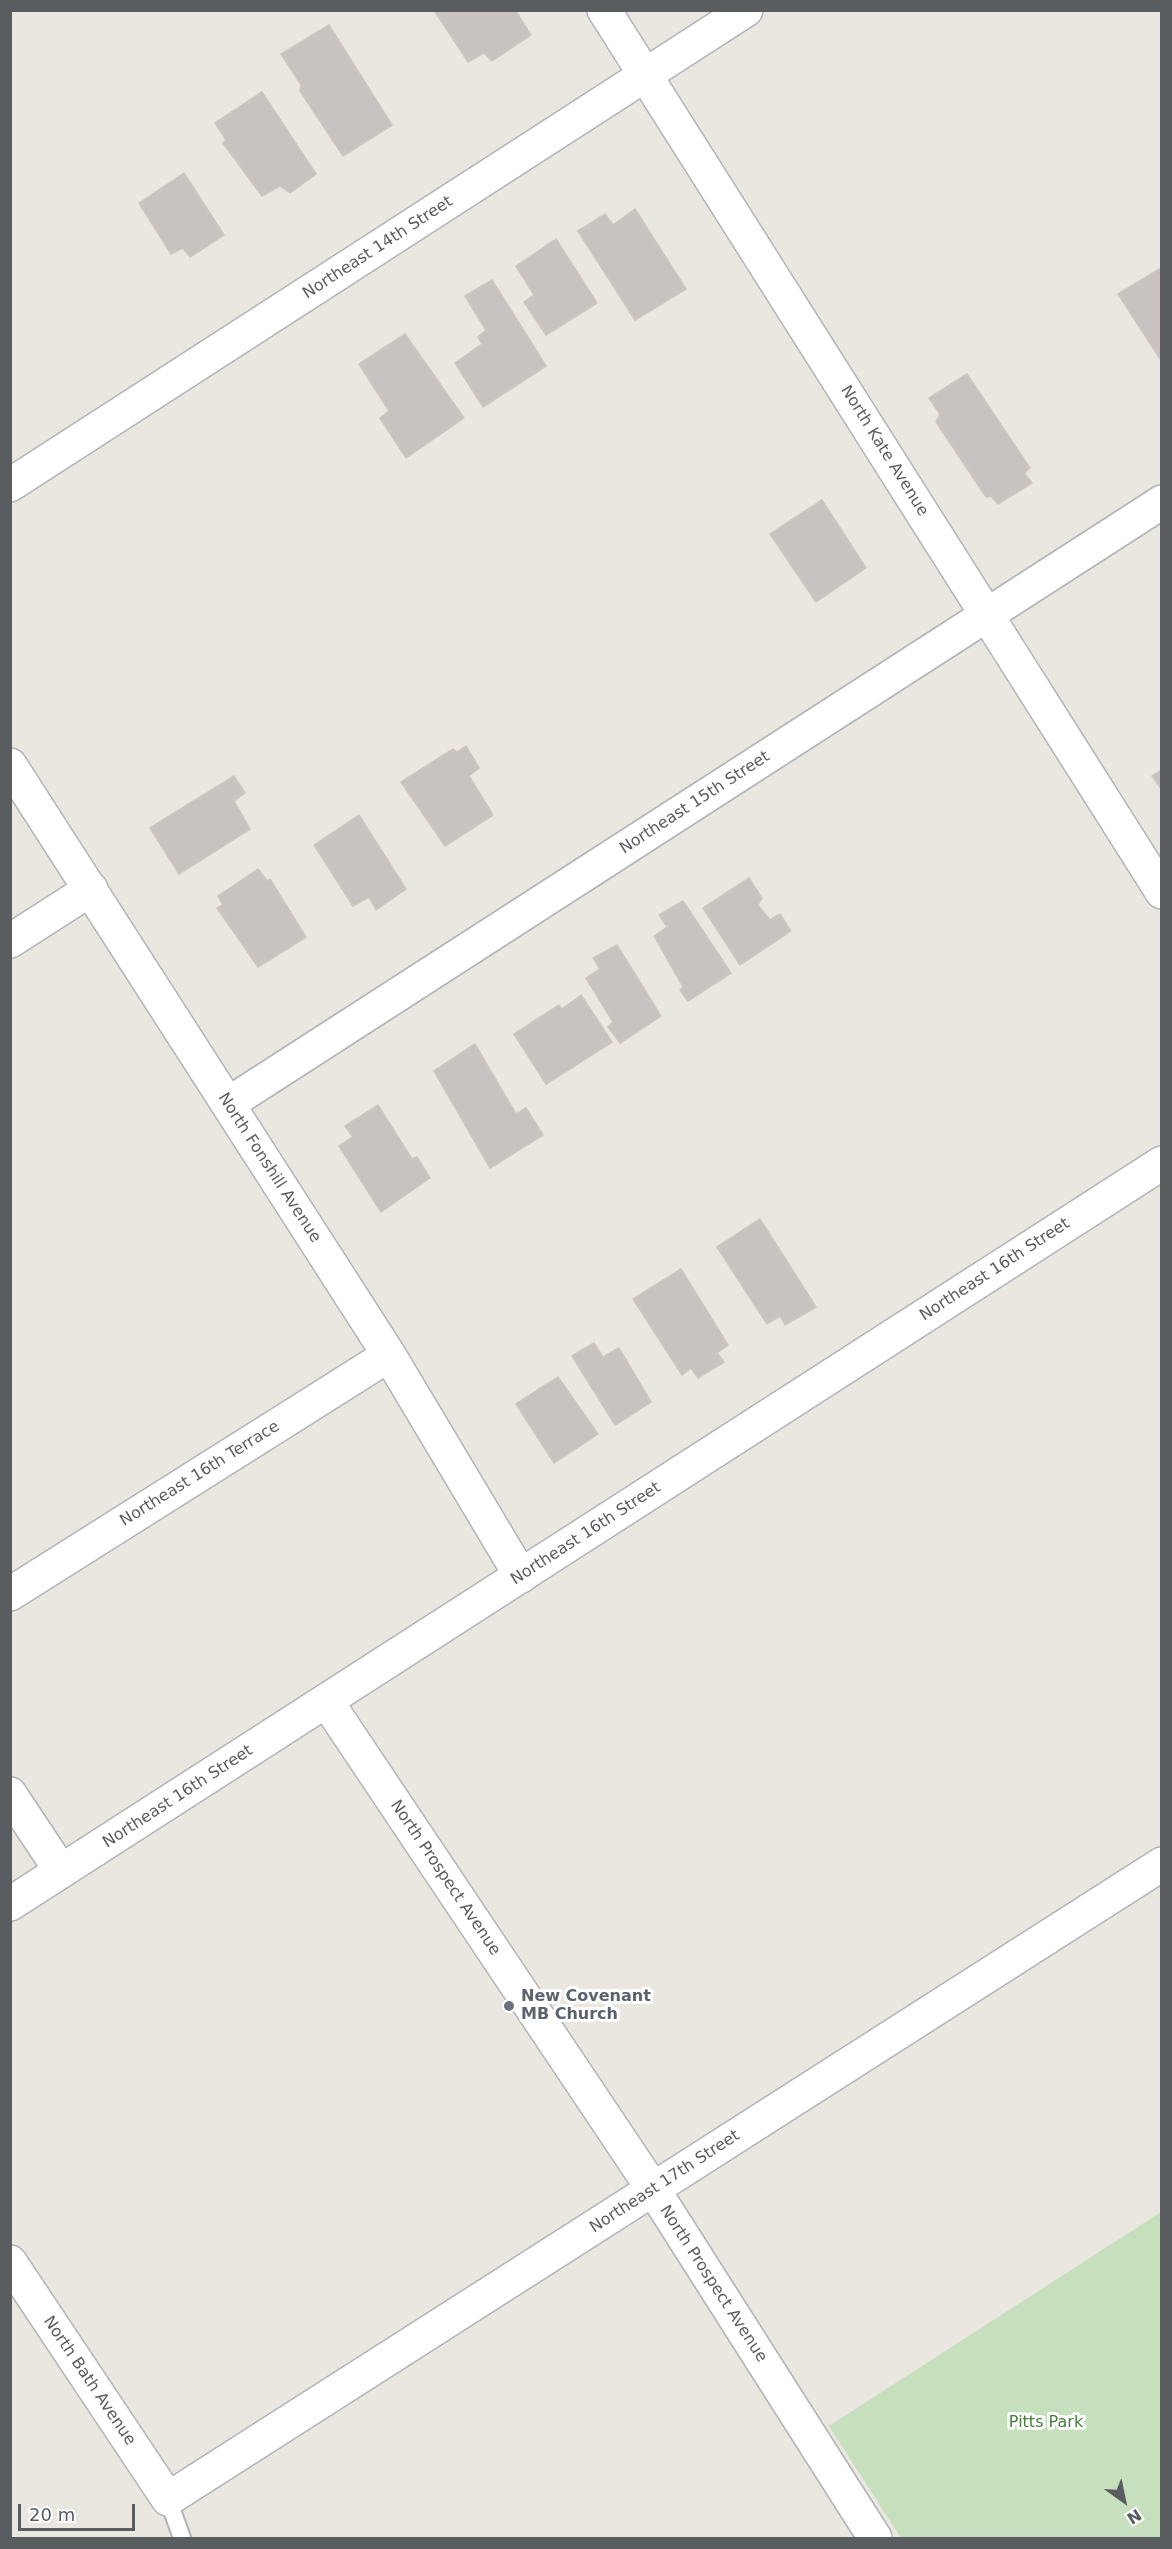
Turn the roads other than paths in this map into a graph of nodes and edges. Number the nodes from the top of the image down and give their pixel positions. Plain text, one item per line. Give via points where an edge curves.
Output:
1 (604, 10) edge
2 (746, 10) edge
3 (646, 75) junction
4 (10, 485) edge
5 (1161, 502) edge
6 (987, 615) junction
7 (10, 765) edge
8 (91, 889) junction
9 (1161, 892) edge
10 (10, 941) edge
11 (228, 1104) junction
12 (1161, 1162) edge
13 (389, 1355) junction
14 (521, 1576) junction
15 (10, 1594) edge
16 (327, 1702) junction
17 (10, 1794) edge
18 (1161, 1864) edge
19 (61, 1872) junction
20 (10, 1904) edge
21 (653, 2189) junction
22 (10, 2262) edge
23 (168, 2499) junction
24 (182, 2538) edge
25 (875, 2538) edge

1 - 3 street, North Kate Avenue
2 - 3 street, Northeast 14th Street
3 - 4 street, Northeast 14th Street
3 - 6 street, North Kate Avenue
5 - 6 street, Northeast 15th Street
6 - 9 street, North Kate Avenue
6 - 11 street, Northeast 15th Street
7 - 8 street, North Fonshill Avenue
8 - 10 street
8 - 11 street, North Fonshill Avenue
11 - 13 street, North Fonshill Avenue
12 - 14 street, Northeast 16th Street
13 - 14 street, North Fonshill Avenue
13 - 15 street, Northeast 16th Terrace
14 - 16 street, Northeast 16th Street
16 - 19 street, Northeast 16th Street
16 - 21 street, North Prospect Avenue
17 - 19 street
18 - 21 street, Northeast 17th Street
19 - 20 street, Northeast 16th Street
21 - 23 street, Northeast 17th Street
21 - 25 street, North Prospect Avenue
22 - 23 street, North Bath Avenue
23 - 24 lane

